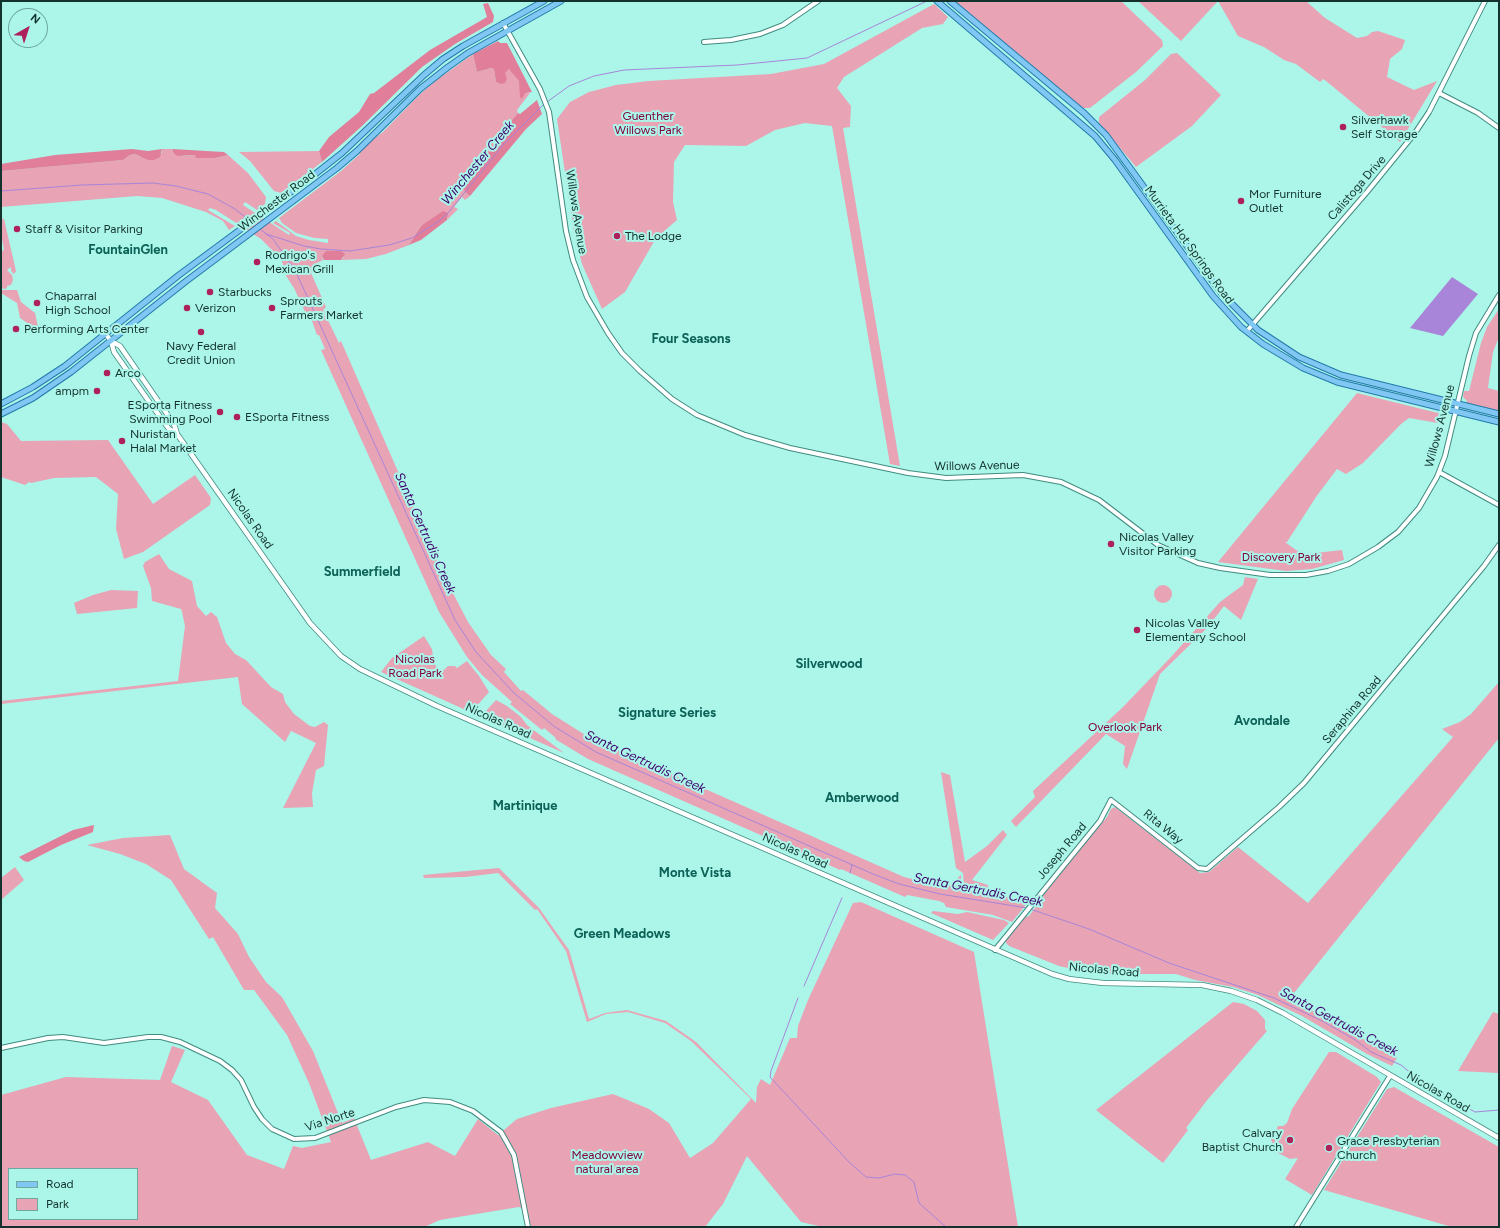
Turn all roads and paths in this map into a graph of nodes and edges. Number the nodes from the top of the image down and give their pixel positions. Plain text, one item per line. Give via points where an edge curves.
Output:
1 (544, 1) edge
2 (561, 1) edge
3 (818, 1) edge
4 (937, 1) edge
5 (950, 1) edge
6 (1485, 1) edge
7 (503, 23) junction
8 (507, 30) junction
9 (704, 42) dead end
10 (1439, 93) junction
11 (1499, 128) edge
12 (1499, 295) edge
13 (1252, 325) junction
14 (1247, 331) junction
15 (105, 333) junction
16 (111, 341) junction
17 (1, 404) edge
18 (1457, 404) junction
19 (1455, 412) junction
20 (1, 414) edge
21 (1499, 414) edge
22 (1499, 422) edge
23 (176, 434) junction
24 (1439, 472) junction
25 (1499, 505) edge
26 (1499, 545) edge
27 (1111, 800) joint
28 (1202, 870) joint
29 (995, 950) junction
30 (1, 1048) edge
31 (1390, 1076) junction
32 (1499, 1138) edge
33 (528, 1227) edge
34 (1296, 1227) edge

1 - 7 main road, Winchester Road
2 - 8 main road, Winchester Road
3 - 9 street via 783,25 760,34
4 - 14 main road, Murrieta Hot Springs Road via 1095,136 1213,296
5 - 13 main road, Murrieta Hot Springs Road via 1084,113 1103,132 1213,282
6 - 10 street, Calistoga Drive
7 - 8 street, Willows Avenue
7 - 15 main road, Winchester Road via 457,50 424,75 342,153
8 - 16 main road, Winchester Road via 468,53 429,82 357,151
8 - 24 street, Willows Avenue via 542,93 549,112 570,246 582,283 597,316 622,352 657,387 697,415 727,429 778,445 930,477 960,478 1009,474 1052,480 1076,488 1099,500 1152,541 1178,556 1220,568 1285,576 1328,571 1349,564 1378,548 1398,532 1416,512 1427,497
10 - 11 street via 1478,113
10 - 13 street, Calistoga Drive via 1402,150
12 - 18 street, Willows Avenue via 1476,333
13 - 14 street, Calistoga Drive
13 - 18 main road, Murrieta Hot Springs Road via 1288,351 1321,368 1358,380
14 - 19 main road, Murrieta Hot Springs Road via 1274,352 1317,375 1355,388
15 - 16 main road, Nicolas Road
15 - 17 main road, Winchester Road via 65,366
16 - 20 main road, Winchester Road via 48,389
16 - 23 main road, Nicolas Road via 114,352 168,429
16 - 23 main road, Nicolas Road via 120,346 174,424
18 - 19 street, Willows Avenue
18 - 21 main road, Murrieta Hot Springs Road
19 - 22 main road, Murrieta Hot Springs Road
19 - 24 street, Willows Avenue
23 - 29 main road, Nicolas Road via 310,623 341,656 360,669 438,706
24 - 25 street
26 - 28 street, Seraphina Road via 1304,783 1221,858
27 - 28 street, Rita Way
27 - 29 street, Joseph Road via 1100,821
29 - 31 main road, Nicolas Road via 1069,979 1103,983 1202,985 1245,995 1282,1012
30 - 33 street, Via Norte via 63,1037 104,1043 148,1037 161,1037 180,1042 220,1061 232,1070 241,1080 262,1119 272,1129 294,1139 315,1138 396,1107 424,1100 450,1102 474,1111 501,1132 514,1155
31 - 32 main road, Nicolas Road
31 - 34 street

